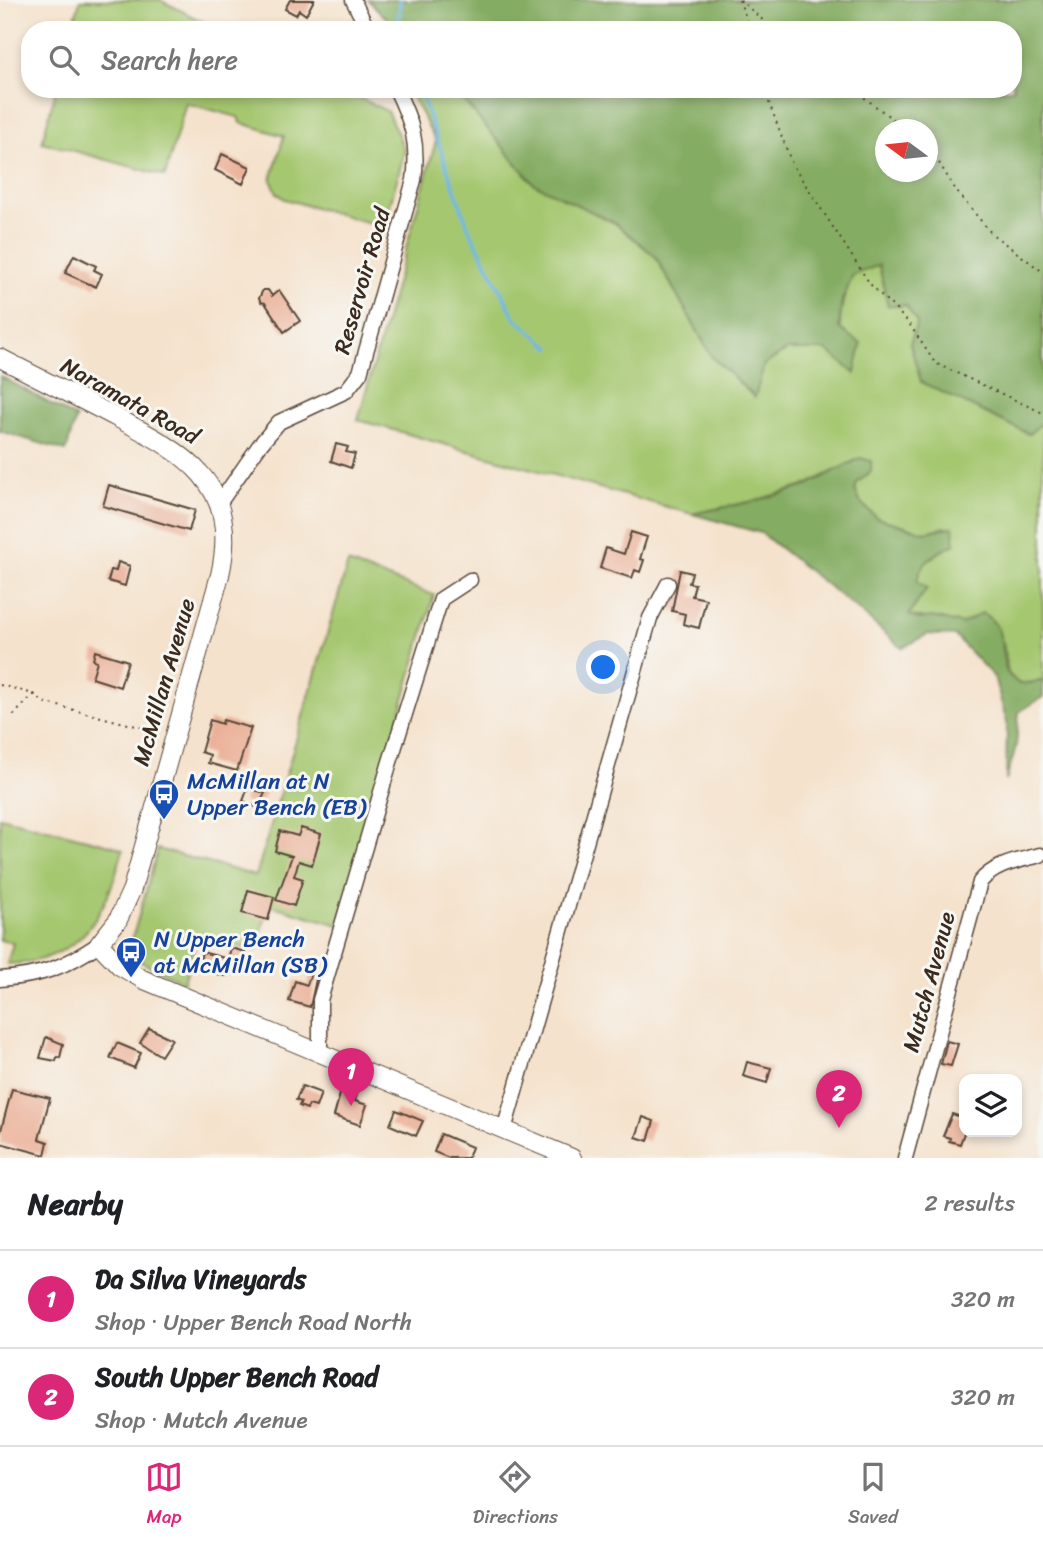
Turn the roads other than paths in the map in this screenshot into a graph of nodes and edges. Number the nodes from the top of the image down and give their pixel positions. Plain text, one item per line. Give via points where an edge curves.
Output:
1 (353, 0) edge
2 (364, 21) edge
3 (400, 98) edge
4 (0, 358) edge
5 (218, 505) junction
6 (470, 580) dead end
7 (668, 584) dead end
8 (1040, 855) dead end
9 (99, 944) junction
10 (0, 979) edge
11 (320, 1053) junction
12 (504, 1130) junction
13 (572, 1158) edge
14 (905, 1158) edge

1 - 2 street
3 - 5 street, Reservoir Road via 412,122 417,156 414,180 360,373 346,391 279,422
4 - 5 main road, Naramata Road via 173,449 206,479
5 - 9 main road, McMillan Avenue via 225,540 223,562 132,889 118,920
6 - 11 street via 441,599 320,1000
7 - 12 street via 650,618
8 - 14 street, Mutch Avenue via 988,872 980,882
9 - 10 street via 47,973
9 - 11 main road via 120,966 142,979
11 - 12 main road
12 - 13 main road

